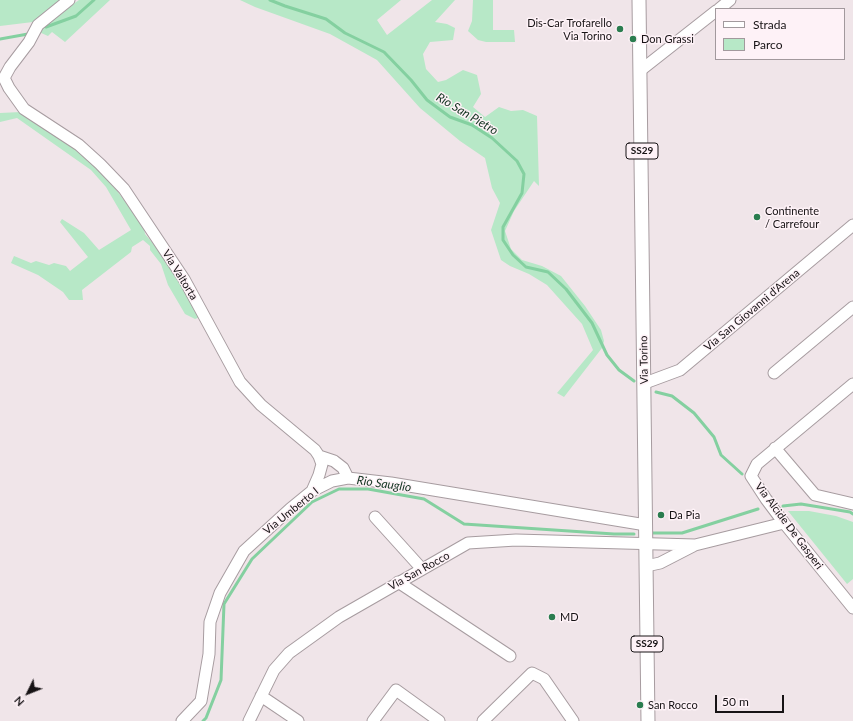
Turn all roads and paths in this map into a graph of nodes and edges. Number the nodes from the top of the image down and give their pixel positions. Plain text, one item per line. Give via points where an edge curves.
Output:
1 (70, 0) edge
2 (639, 0) edge
3 (730, 0) edge
4 (720, 8) edge
5 (715, 12) edge
6 (641, 70) junction
7 (853, 225) edge
8 (853, 307) edge
9 (774, 373) dead end
10 (645, 383) junction
11 (853, 384) edge
12 (775, 448) junction
13 (319, 456) junction
14 (348, 478) junction
15 (312, 491) junction
16 (853, 504) edge
17 (375, 518) dead end
18 (784, 523) junction
19 (646, 525) junction
20 (646, 544) junction
21 (695, 546) junction
22 (646, 566) junction
23 (422, 569) junction
24 (398, 582) junction
25 (853, 608) edge
26 (510, 656) dead end
27 (261, 696) junction
28 (495, 716) edge
29 (182, 721) edge
30 (249, 721) edge
31 (298, 721) edge
32 (373, 721) edge
33 (439, 721) edge
34 (483, 721) edge
35 (573, 721) edge
36 (648, 721) edge

1 - 13 street, Via Valtorta via 38,26 4,78 9,88 24,109 79,145 124,189 184,279 240,382 261,405
2 - 6 main road, Via Torino / SS29
3 - 4 street
5 - 6 street
6 - 10 main road, Via Torino / SS29
7 - 10 street, Via San Giovanni d'Arena via 680,370
8 - 9 street
10 - 19 main road, Via Torino / SS29
11 - 12 street, Via Alcide De Gasperi
12 - 16 street via 815,495
12 - 18 street, Via Alcide De Gasperi via 758,464 751,476
13 - 14 street, Via Valtorta via 343,468
13 - 15 street via 322,464 320,475
14 - 15 street, Via Umberto I via 332,481
14 - 19 street, Via Umberto I
15 - 29 street, Via Umberto I via 244,551 220,593 210,622 209,654 201,701
17 - 23 street
18 - 21 street
18 - 25 street, Via Alcide De Gasperi
19 - 20 main road, Via Torino / SS29
20 - 21 street, Via San Rocco
20 - 22 main road, Via Torino / SS29
20 - 23 street, Via San Rocco via 516,540 468,543
21 - 22 street via 660,563
22 - 36 main road, Via Torino / SS29
23 - 24 street, Via San Rocco
24 - 26 street
24 - 27 street, Via San Rocco via 339,617 289,652 274,670
27 - 30 street, Via San Rocco
27 - 31 street
28 - 34 street
28 - 35 street via 532,673 544,679
32 - 33 street via 396,690

